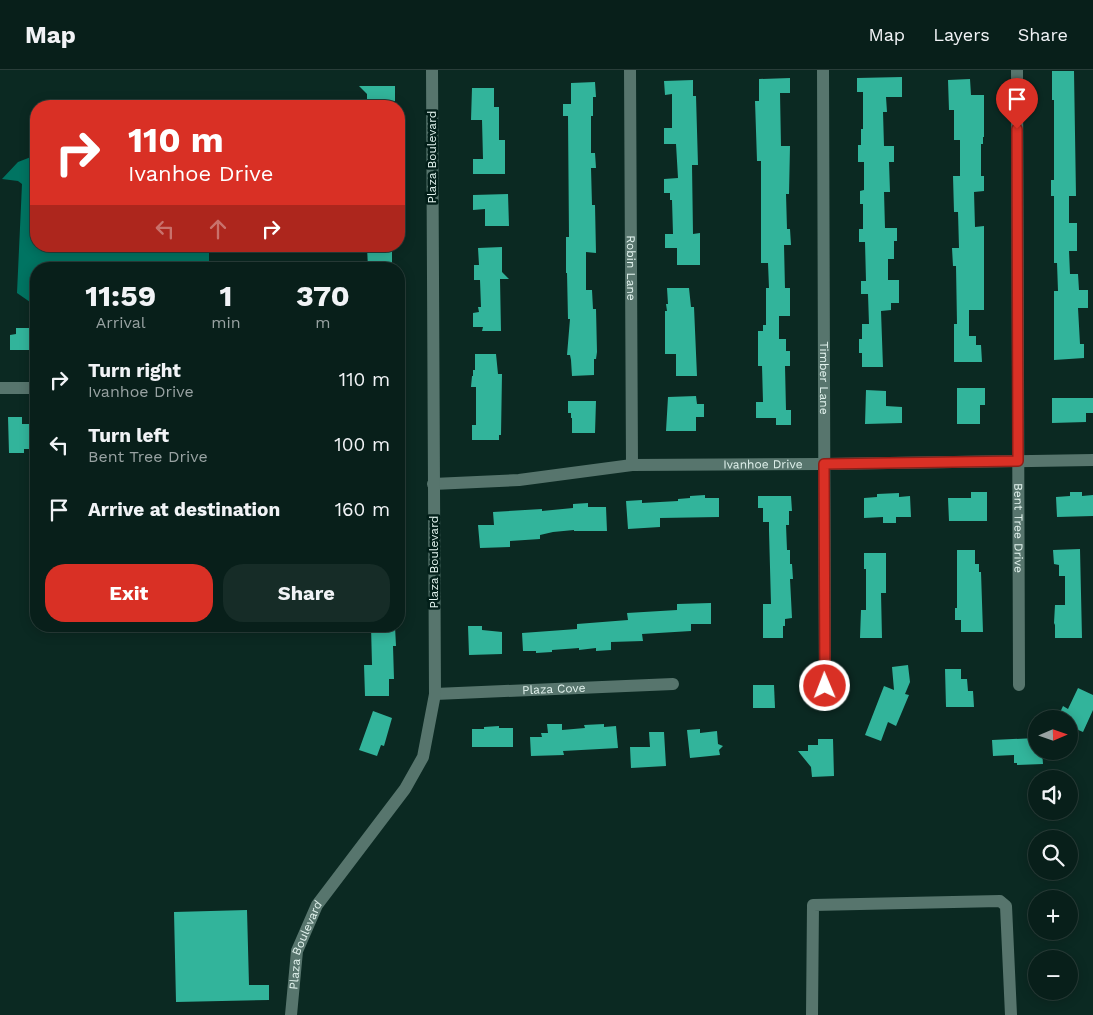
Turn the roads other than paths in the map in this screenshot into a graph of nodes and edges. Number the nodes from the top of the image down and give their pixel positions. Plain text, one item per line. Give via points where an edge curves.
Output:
1 (432, 70) edge
2 (630, 70) edge
3 (823, 70) edge
4 (1017, 70) edge
5 (0, 388) edge
6 (30, 388) edge
7 (1093, 460) edge
8 (1018, 461) junction
9 (824, 464) junction
10 (632, 465) junction
11 (433, 484) junction
12 (673, 684) dead end
13 (1020, 685) dead end
14 (825, 686) dead end
15 (435, 694) junction
16 (291, 1015) edge
17 (812, 1015) edge
18 (1011, 1015) edge

1 - 11 street, Plaza Boulevard
2 - 10 street, Robin Lane
3 - 9 street, Timber Lane
4 - 8 street, Bent Tree Drive
5 - 6 street
7 - 8 street, Ivanhoe Drive
8 - 9 street, Ivanhoe Drive
8 - 13 street, Bent Tree Drive
9 - 10 street, Ivanhoe Drive
9 - 14 street, Timber Lane
10 - 11 street, Ivanhoe Drive via 519,480
11 - 15 street, Plaza Boulevard
12 - 15 street, Plaza Cove
15 - 16 street, Plaza Boulevard via 423,756 405,789 317,905 297,951
17 - 18 street via 813,905 1000,901 1006,906

